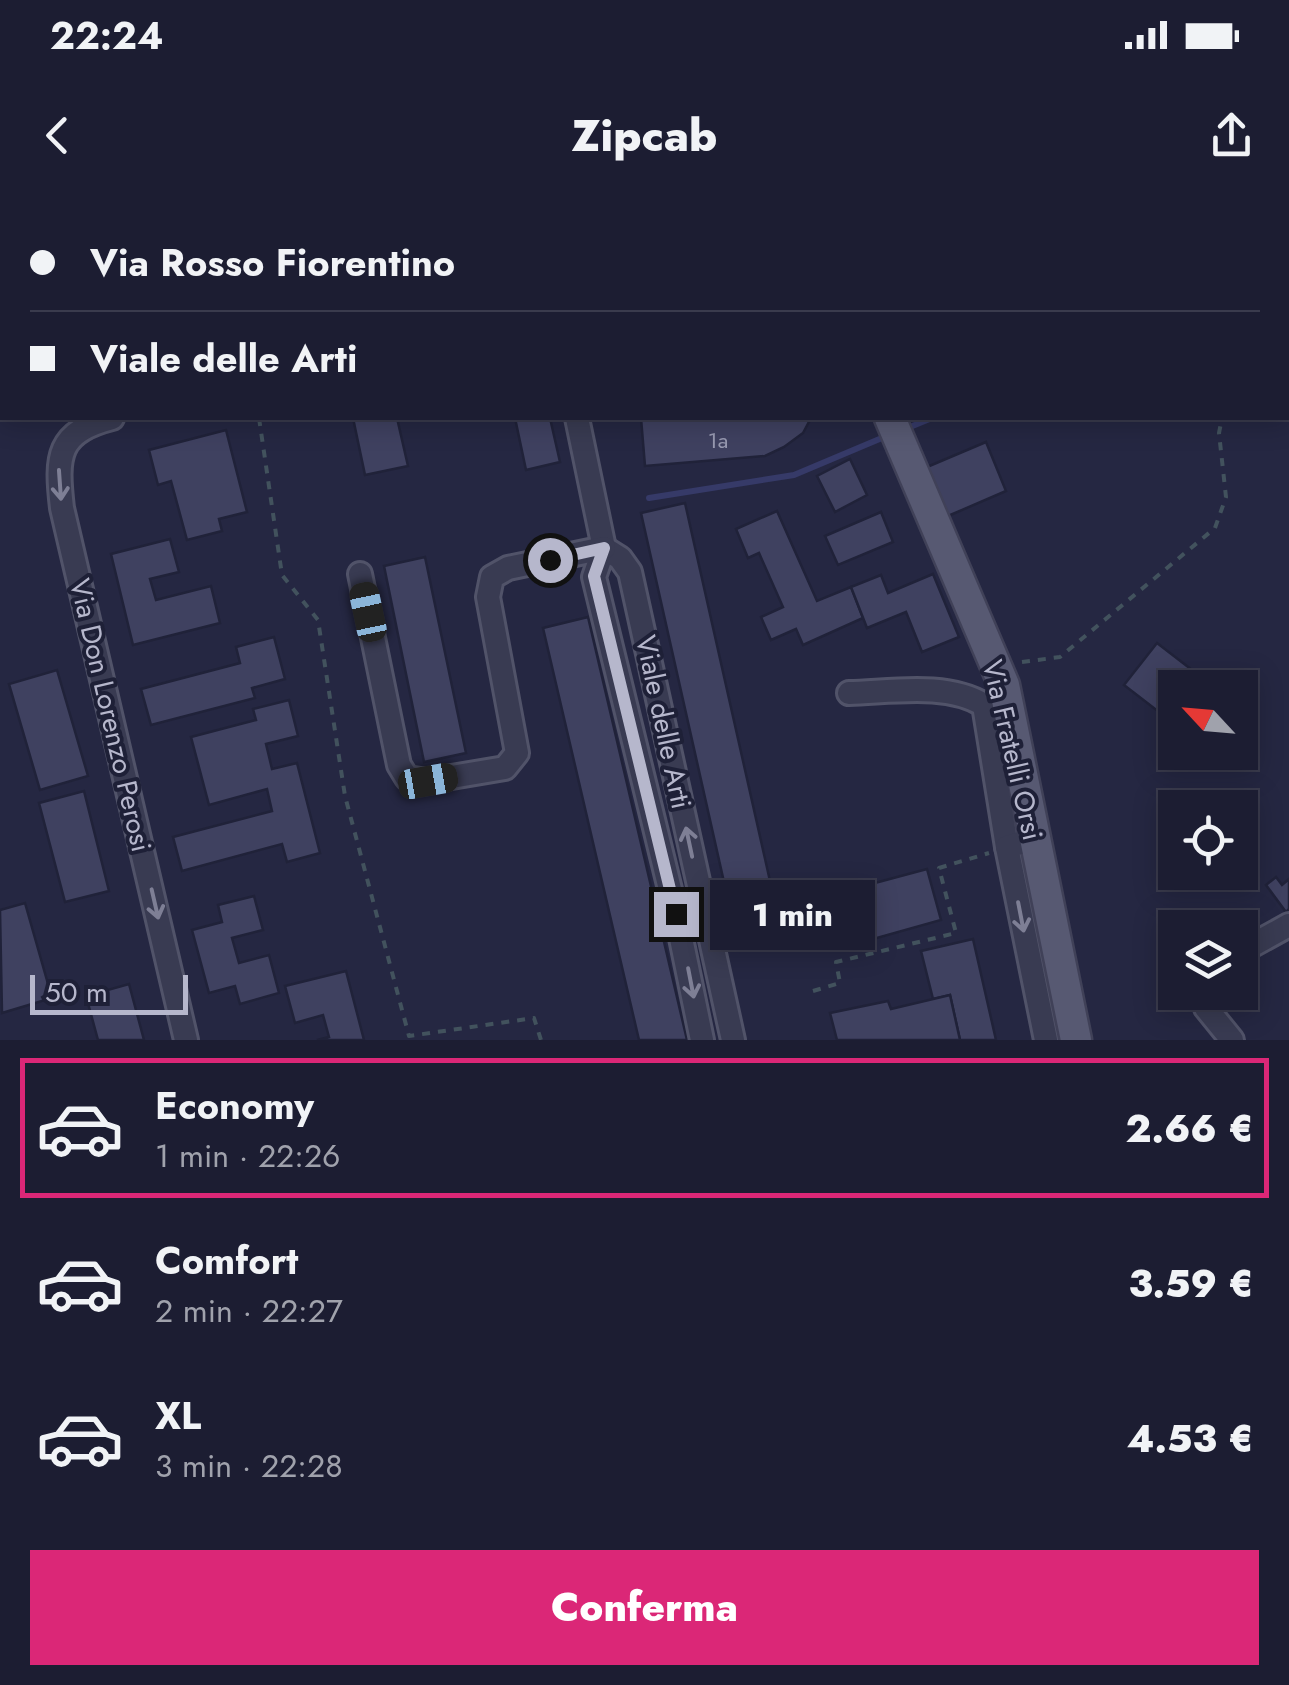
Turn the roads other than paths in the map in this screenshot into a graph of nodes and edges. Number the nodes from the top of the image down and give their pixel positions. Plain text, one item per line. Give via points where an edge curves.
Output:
1 (106, 420) edge
2 (578, 420) edge
3 (891, 420) edge
4 (604, 548) junction
5 (360, 574) dead end
6 (849, 693) dead end
7 (1020, 843) junction
8 (702, 908) junction
9 (676, 914) junction
10 (1289, 925) edge
11 (1258, 942) edge
12 (1208, 1010) edge
13 (186, 1040) edge
14 (702, 1040) edge
15 (733, 1040) edge
16 (1046, 1040) edge
17 (1076, 1040) edge
18 (1232, 1040) edge

1 -> 13 street, Via Don Lorenzo Perosi via 82,428 64,446 60,491
2 - 4 street, Viale delle Arti
3 - 7 main road, Via Fratelli Orsi via 1004,685
4 - 5 street via 508,568 492,578 488,597 517,753 505,768 428,781 406,778 400,765
8 -> 4 street, Viale delle Arti via 630,572
4 - 9 street, Viale delle Arti via 594,576
6 - 7 street, Via Fratelli Orsi via 951,693 984,705
7 -> 16 street
7 - 17 main road, Via Fratelli Orsi
8 - 9 street
8 - 15 street, Viale delle Arti
9 -> 14 street, Viale delle Arti
10 - 11 street
12 - 18 street

